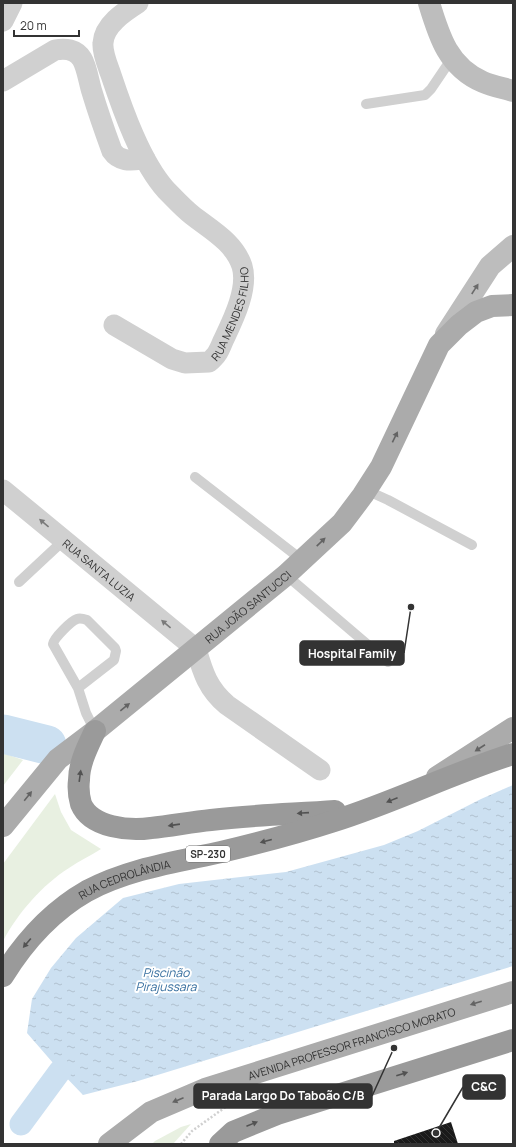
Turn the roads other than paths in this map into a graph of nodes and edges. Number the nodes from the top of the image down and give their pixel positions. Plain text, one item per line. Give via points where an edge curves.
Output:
1 (12, 3) edge
2 (138, 3) edge
3 (429, 3) edge
4 (3, 20) edge
5 (452, 58) junction
6 (3, 81) edge
7 (513, 91) edge
8 (366, 104) dead end
9 (145, 159) junction
10 (513, 246) edge
11 (513, 305) edge
12 (114, 325) dead end
13 (439, 345) junction
14 (195, 477) dead end
15 (3, 490) edge
16 (366, 490) junction
17 (64, 540) junction
18 (472, 545) dead end
19 (302, 560) junction
20 (286, 576) junction
21 (19, 582) dead end
22 (196, 649) junction
23 (388, 662) dead end
24 (78, 688) junction
25 (513, 728) edge
26 (95, 731) junction
27 (513, 754) edge
28 (320, 770) dead end
29 (414, 792) junction
30 (370, 809) junction
31 (3, 826) edge
32 (3, 976) edge
33 (513, 992) edge
34 (513, 1040) edge
35 (109, 1144) edge
36 (220, 1144) edge

1 - 4 street
2 - 9 street, RUA MENDES FILHO via 113,23 106,32 103,43 124,112
3 - 5 street via 439,36
5 - 7 street via 465,71 483,82
5 - 8 lane via 432,89 425,95
6 - 9 street via 55,50 62,48 76,53 82,60 112,151 120,159 128,161
9 - 12 street, RUA MENDES FILHO via 167,191 191,214 230,244 238,256 244,279 228,331 210,362 185,363 172,359
13 -> 10 street, RUA JOÃO SANTUCCI via 490,266
11 - 13 main road, RUA JOÃO SANTUCCI via 492,306 476,312 459,324
16 -> 13 main road, RUA JOÃO SANTUCCI via 380,467
14 - 19 lane
17 -> 15 street, RUA SANTA LUZIA
16 - 18 lane
19 -> 16 main road, RUA JOÃO SANTUCCI via 342,523
17 - 21 lane
22 -> 17 street, RUA SANTA LUZIA
19 - 20 main road, RUA JOÃO SANTUCCI
20 - 22 main road, RUA JOÃO SANTUCCI
20 - 23 lane
26 -> 22 main road, RUA JOÃO SANTUCCI
22 - 28 street via 209,686 217,696
24 - 24 lane via 114,660 116,651 87,620 81,619 75,620 53,642
24 - 26 lane
25 -> 29 main road, RUA CEDROLÂNDIA
30 -> 26 highway via 212,820 150,829 124,829 107,825 93,818 85,810 79,795 78,779
31 -> 26 main road, RUA JOÃO SANTUCCI via 58,759
27 - 29 highway, RUA CEDROLÂNDIA / SP-230
29 -> 30 highway, RUA CEDROLÂNDIA / SP-230
30 -> 32 highway, RUA CEDROLÂNDIA / SP-230 via 268,841 147,868 87,891 53,914
33 -> 35 main road, AVENIDA PROFESSOR FRANCISCO MORATO via 204,1089 151,1112
36 -> 34 highway via 233,1132 277,1114

